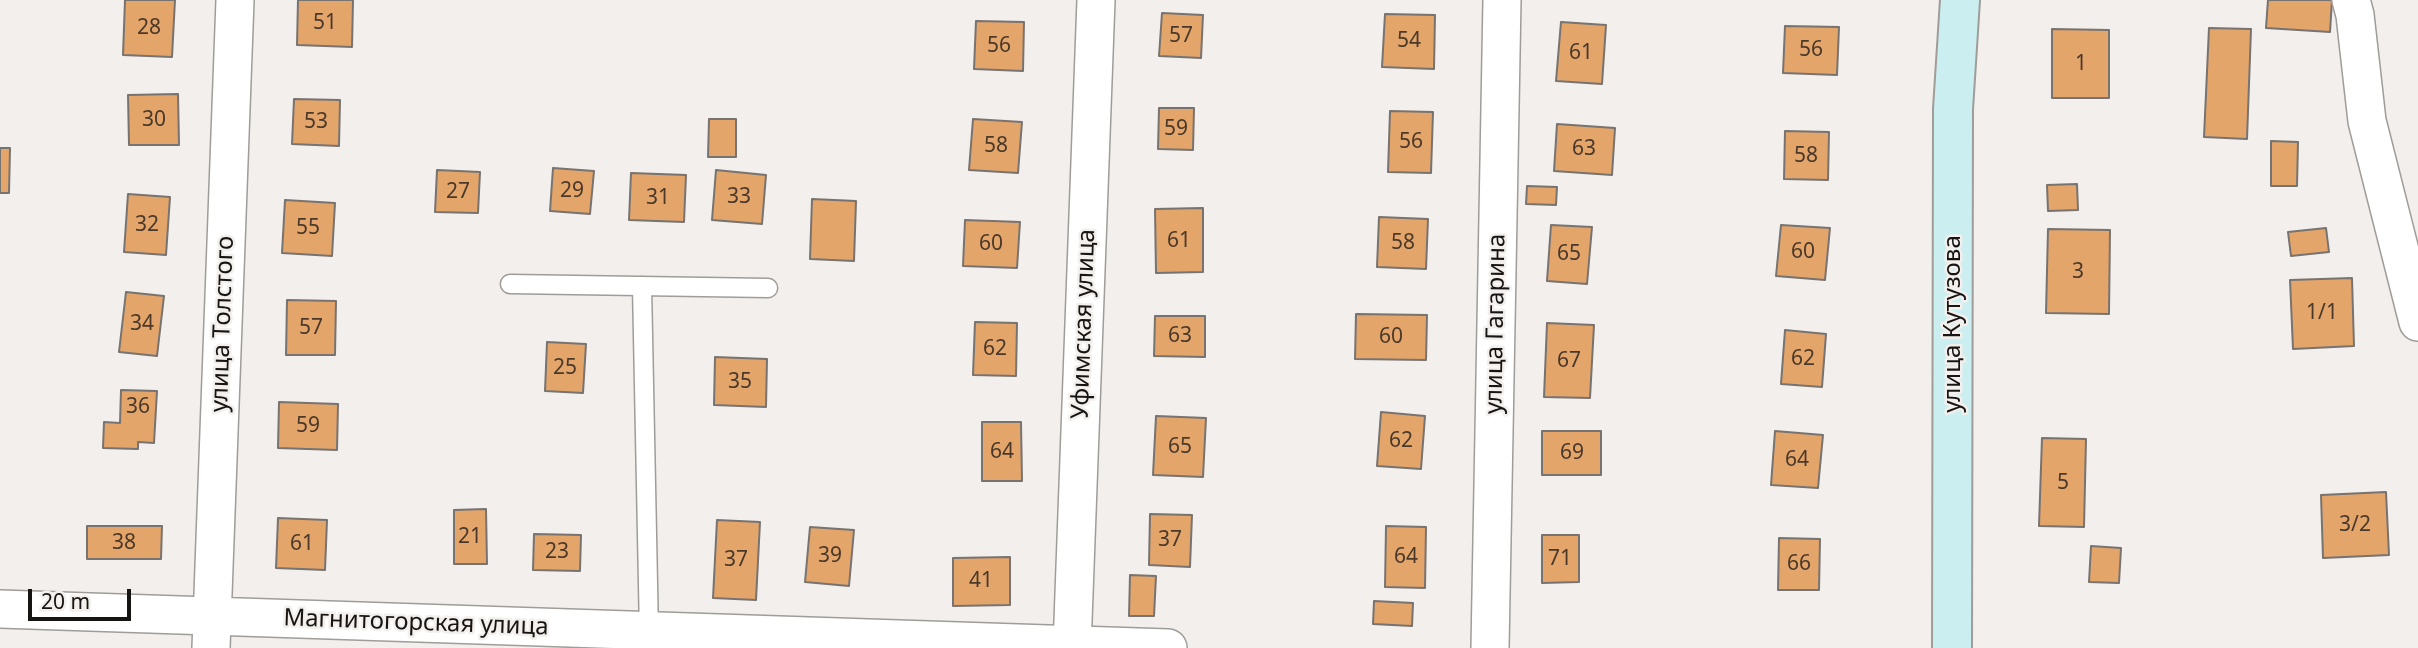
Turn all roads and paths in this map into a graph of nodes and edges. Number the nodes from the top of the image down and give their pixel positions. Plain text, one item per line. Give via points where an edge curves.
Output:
1 (235, 0) edge
2 (1096, 0) edge
3 (1502, 0) edge
4 (1960, 0) edge
5 (2351, 0) edge
6 (510, 284) dead end
7 (642, 286) junction
8 (768, 288) dead end
9 (2418, 323) edge
10 (0, 609) edge
11 (211, 632) edge
12 (649, 639) edge
13 (1072, 646) edge
14 (1168, 648) edge
15 (1490, 648) edge
16 (1952, 648) edge

1 - 11 street, улица Толстого
2 - 13 street, Уфимская улица
3 - 15 street, улица Гагарина
4 - 16 main road, улица Кутузова via 1953,109
5 - 9 street via 2367,121
6 - 7 lane
7 - 8 lane
7 - 12 lane
10 - 11 street, Магнитогорская улица
11 - 12 street, Магнитогорская улица
12 - 13 street, Магнитогорская улица
13 - 14 street, Магнитогорская улица

